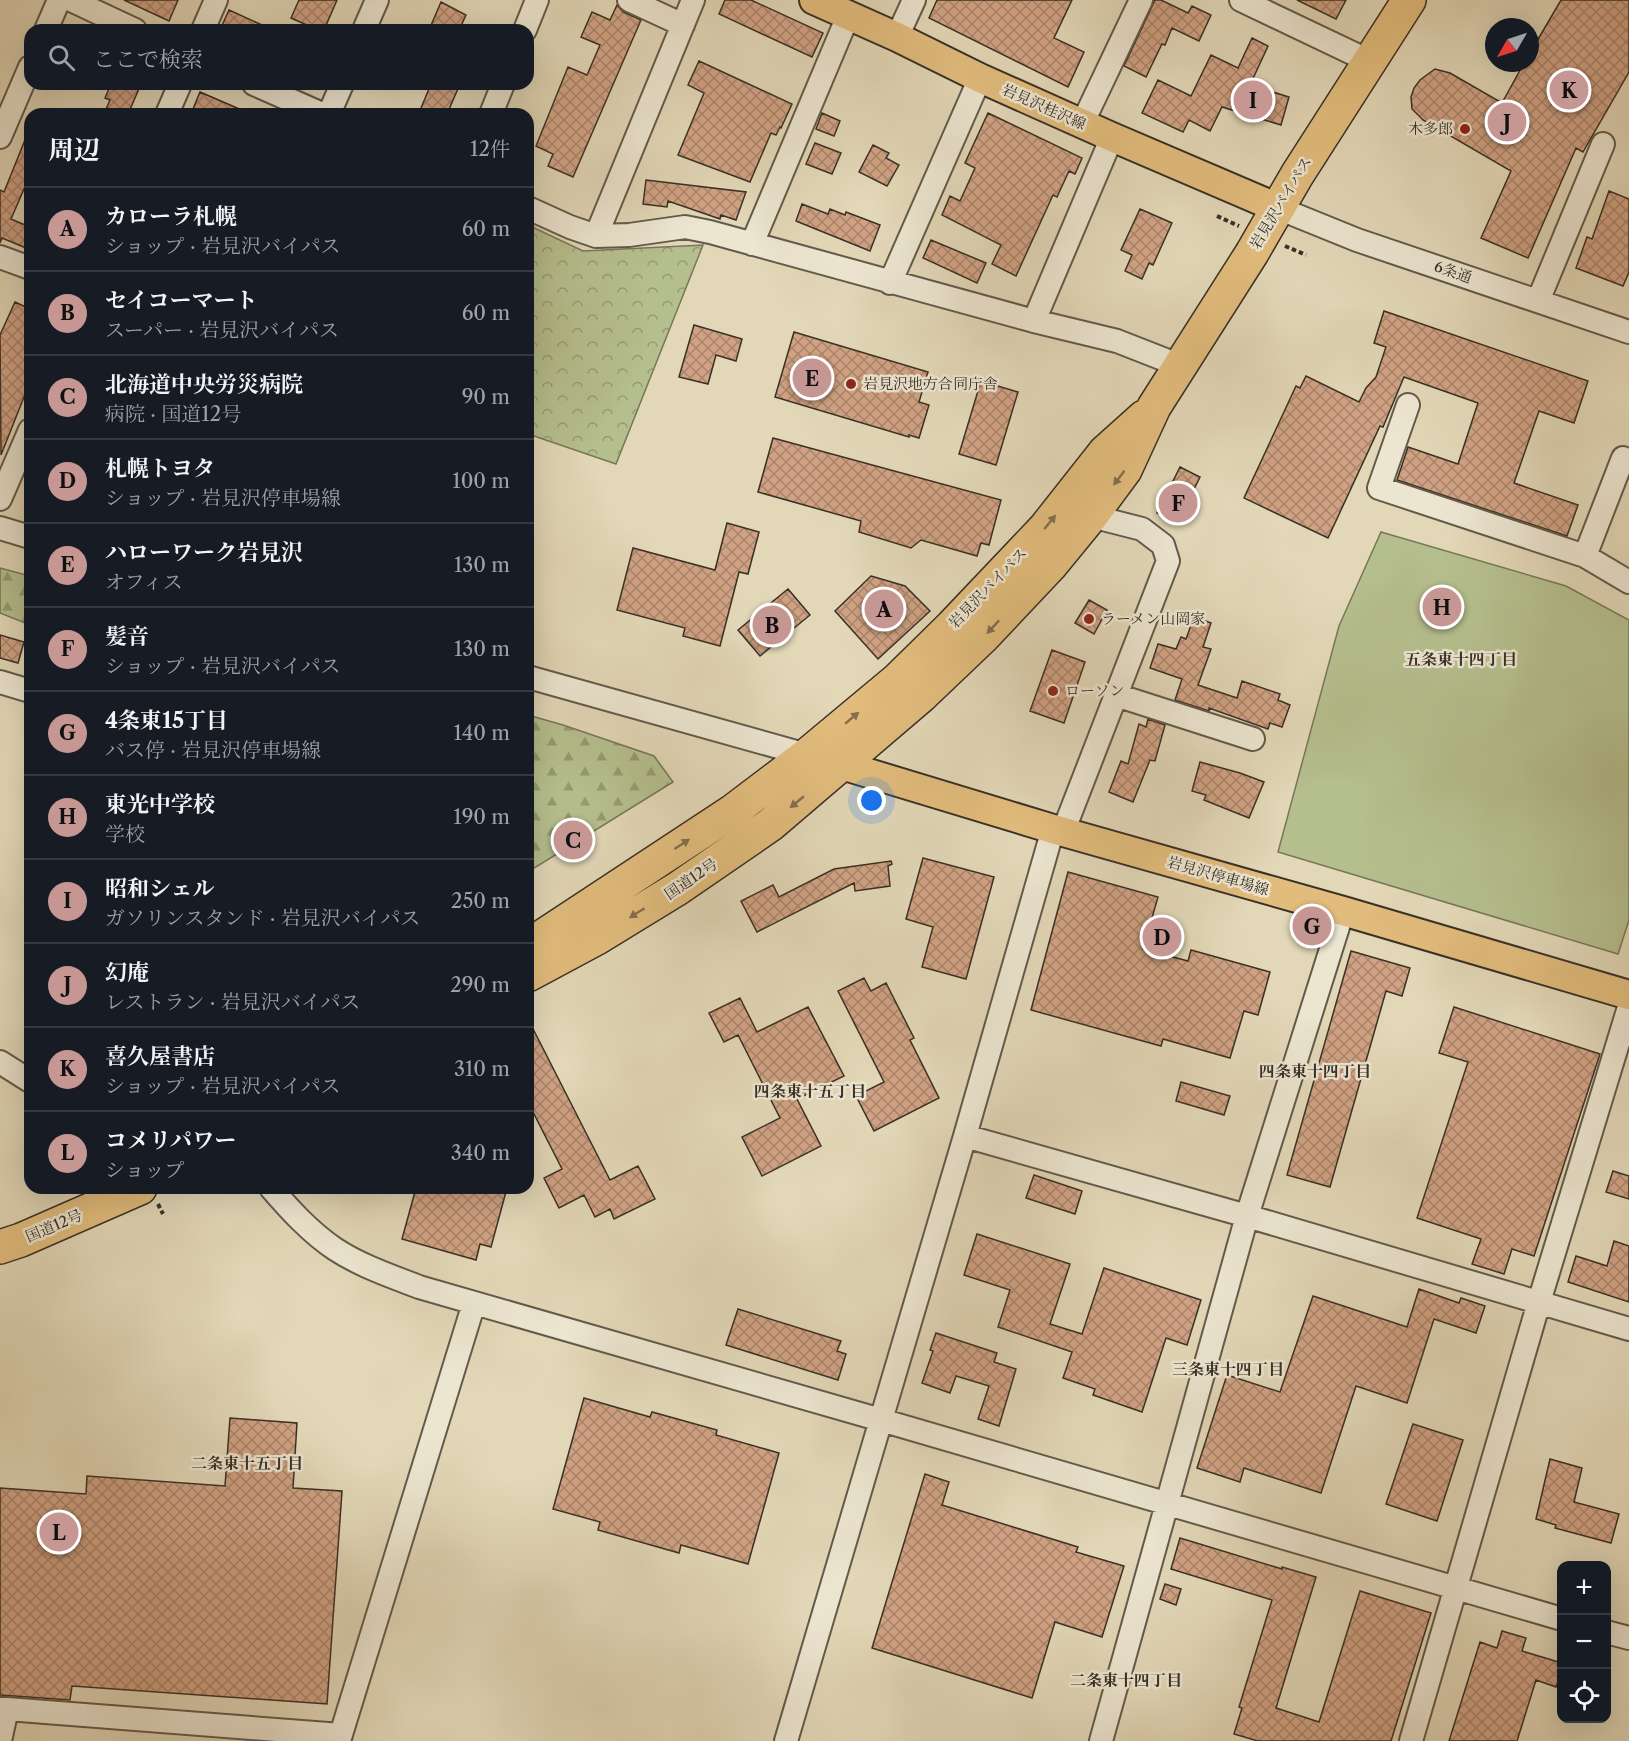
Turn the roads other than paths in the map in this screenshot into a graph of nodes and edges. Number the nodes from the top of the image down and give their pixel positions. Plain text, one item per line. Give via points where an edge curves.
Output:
1 (59, 0) edge
2 (71, 0) edge
3 (216, 0) edge
4 (377, 0) edge
5 (537, 0) edge
6 (629, 0) edge
7 (693, 0) edge
8 (814, 0) edge
9 (914, 0) edge
10 (1141, 0) edge
11 (1242, 0) edge
12 (1409, 0) edge
13 (848, 16) junction
14 (49, 24) edge
15 (122, 24) edge
16 (206, 24) edge
17 (367, 24) edge
18 (527, 24) edge
19 (683, 25) junction
20 (897, 37) junction
21 (1371, 62) junction
22 (980, 78) junction
23 (24, 81) edge
24 (177, 90) edge
25 (268, 90) edge
26 (339, 90) edge
27 (501, 90) edge
28 (170, 108) edge
29 (308, 108) edge
30 (332, 108) edge
31 (493, 108) edge
32 (1082, 124) junction
33 (0, 137) edge
34 (1112, 137) junction
35 (1603, 144) dead end
36 (1278, 208) junction
37 (534, 211) edge
38 (596, 236) junction
39 (752, 244) junction
40 (0, 257) edge
41 (24, 266) edge
42 (890, 283) junction
43 (1538, 301) junction
44 (1034, 321) junction
45 (1629, 332) edge
46 (1181, 366) junction
47 (1408, 405) dead end
48 (1154, 407) junction
49 (24, 444) edge
50 (1623, 458) dead end
51 (0, 499) edge
52 (1091, 516) junction
53 (0, 528) edge
54 (24, 535) edge
55 (1585, 556) junction
56 (1629, 582) edge
57 (534, 679) edge
58 (15, 687) edge
59 (1116, 695) junction
60 (0, 703) edge
61 (1253, 738) dead end
62 (807, 755) junction
63 (841, 764) junction
64 (1058, 830) junction
65 (1343, 911) junction
66 (534, 942) edge
67 (534, 972) edge
68 (1629, 995) edge
69 (1629, 1007) edge
70 (0, 1062) edge
71 (24, 1077) edge
72 (965, 1136) junction
73 (276, 1194) edge
74 (104, 1195) edge
75 (1247, 1216) junction
76 (0, 1247) edge
77 (1539, 1302) junction
78 (474, 1303) junction
79 (1629, 1329) edge
80 (881, 1420) junction
81 (1168, 1504) junction
82 (1456, 1588) junction
83 (1557, 1618) edge
84 (1611, 1633) edge
85 (1629, 1638) edge
86 (4, 1709) edge
87 (340, 1738) edge
88 (0, 1741) edge
89 (786, 1741) edge
90 (1101, 1741) edge
91 (1411, 1741) edge

1 - 14 street
2 - 15 street
3 - 16 street
4 - 17 street
5 - 18 street
6 - 19 street
7 - 19 street
8 - 13 main road, 岩見沢桂沢線
9 - 20 street
10 - 32 street
11 - 21 street
12 - 21 highway, 岩見沢バイパス
13 - 20 main road, 岩見沢桂沢線
13 - 39 street
19 - 38 street
20 - 22 main road, 岩見沢桂沢線
21 - 36 highway, 岩見沢バイパス
22 - 32 main road, 岩見沢桂沢線
22 - 42 street
23 - 33 street
24 - 28 street
25 - 29 street
26 - 30 street
27 - 31 street
32 - 34 main road, 岩見沢桂沢線
34 - 36 main road, 岩見沢桂沢線
34 - 44 street
35 - 43 street
36 - 43 street, 6条通 via 1357,240
36 - 46 highway, 岩見沢バイパス
37 - 38 street
38 - 39 street via 685,227
39 - 42 street
40 - 41 street
42 - 44 street
43 - 45 street, 6条通
44 - 46 street via 1117,341
46 - 48 highway, 岩見沢バイパス
47 - 55 street via 1379,488
48 -> 52 highway, 岩見沢バイパス via 1125,470
62 -> 48 highway, 岩見沢バイパス via 897,680 952,626 1045,528 1105,452
49 - 51 street
50 - 55 street
52 - 59 street via 1142,529 1163,545 1168,561
52 -> 63 highway, 岩見沢バイパス via 984,636
53 - 54 street
55 - 56 street
57 - 62 street
58 - 60 street
59 - 61 street
59 - 64 street
62 - 63 main road, 岩見沢停車場線
66 -> 62 highway via 734,811
63 - 64 main road, 岩見沢停車場線
63 -> 67 highway, 国道12号 via 770,825 677,889
64 - 65 main road, 岩見沢停車場線
64 - 72 street
65 - 68 main road, 岩見沢停車場線
65 - 75 street
69 - 77 street
70 - 71 street
72 - 75 street
72 - 80 street
73 - 78 street via 300,1221 335,1249 370,1268
74 - 76 highway, 国道12号 via 21,1240
75 - 77 street
75 - 81 street
77 - 79 street
77 - 82 street
78 - 80 street
78 - 87 street
80 - 81 street
80 - 89 street
81 - 82 street
81 - 90 street
82 - 83 street
82 - 91 street
84 - 85 street
86 - 87 street
86 - 88 street

